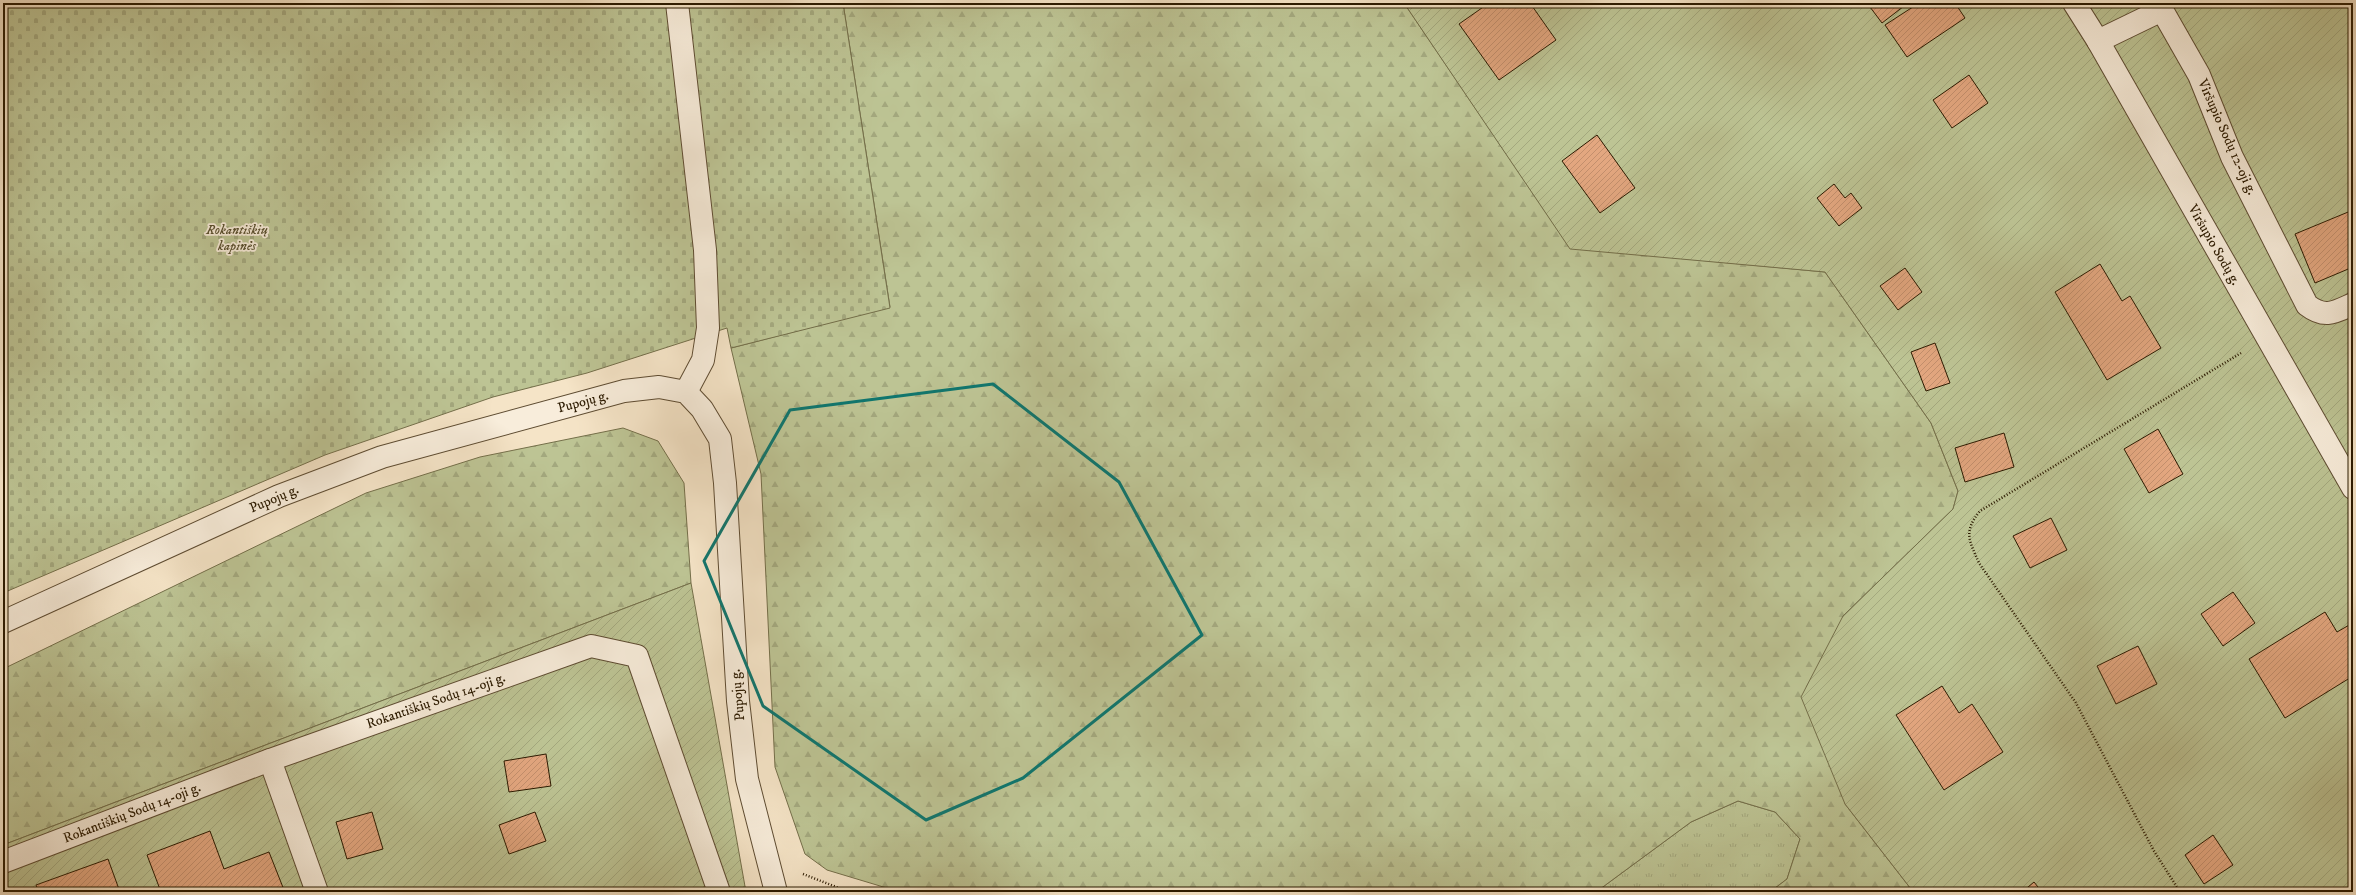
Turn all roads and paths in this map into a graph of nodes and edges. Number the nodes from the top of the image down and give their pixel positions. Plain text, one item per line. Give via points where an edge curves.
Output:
1 (677, 3) edge
2 (2074, 3) edge
3 (2169, 7) edge
4 (2098, 41) junction
5 (2353, 304) edge
6 (2269, 343) junction
7 (686, 392) junction
8 (2353, 488) edge
9 (3, 622) edge
10 (270, 760) junction
11 (3, 862) edge
12 (774, 882) edge
13 (317, 892) edge
14 (719, 892) edge
15 (849, 892) edge
16 (2180, 892) edge

1 - 7 street via 706,250 708,328 703,360
2 - 4 street, Viršupio Sodų g.
3 - 4 street, Viršupio Sodų 12-oji g.
3 - 5 street, Viršupio Sodų 12-oji g. via 2232,157 2307,305 2317,313 2328,314
4 - 6 street, Viršupio Sodų g.
6 - 8 street, Viršupio Sodų g.
6 - 16 path via 2234,356 1980,511 1971,522 1968,537 1978,563 2076,703 2154,851
7 - 9 street, Pupojų g. via 659,387 624,391 382,457 279,496
7 - 12 street, Pupojų g. via 702,409 720,439 738,701 748,779
10 - 11 street, Rokantiškių Sodų 14-oji g.
10 - 13 street
10 - 14 street, Rokantiškių Sodų 14-oji g. via 591,646 637,656
12 - 15 path via 792,870

